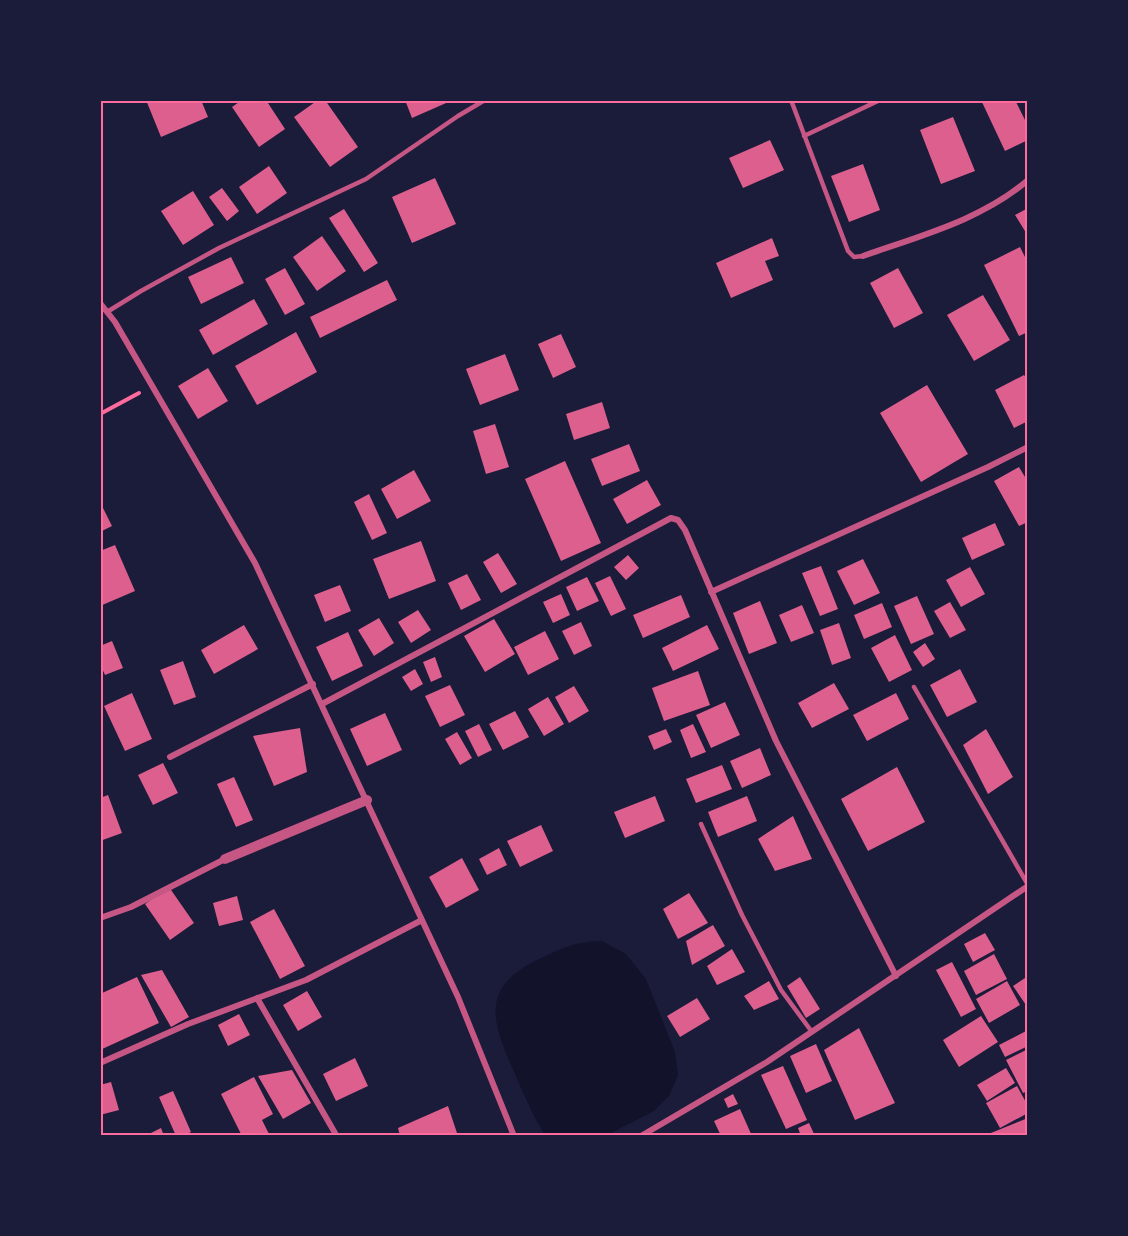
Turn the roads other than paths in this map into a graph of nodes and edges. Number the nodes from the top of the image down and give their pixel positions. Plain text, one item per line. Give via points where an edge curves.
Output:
1 (485, 100) edge
2 (791, 100) edge
3 (880, 100) edge
4 (804, 136) junction
5 (1028, 180) edge
6 (863, 256) joint
7 (100, 303) edge
8 (107, 312) junction
9 (1028, 447) edge
10 (711, 592) junction
11 (313, 684) junction
12 (914, 687) dead end
13 (322, 704) junction
14 (170, 757) dead end
15 (367, 800) junction
16 (702, 824) dead end
17 (225, 859) joint
18 (1028, 886) edge
19 (100, 918) edge
20 (422, 920) junction
21 (896, 976) junction
22 (257, 998) junction
23 (812, 1032) junction
24 (100, 1064) edge
25 (335, 1133) dead end
26 (514, 1136) edge
27 (640, 1136) edge

1 - 8 lane via 366,179 219,248
2 - 4 lane
3 - 4 lane
4 - 6 lane via 848,252 854,257
5 - 6 street via 980,212
7 - 8 street
8 - 11 street via 255,563
9 - 10 street
10 - 13 street via 685,530 678,520 671,518
10 - 21 street via 776,741
11 - 13 street
11 - 14 street
12 - 18 lane
13 - 15 street
15 - 17 street
15 - 20 street
16 - 23 lane via 781,990
17 - 19 street via 131,907
18 - 21 street
20 - 22 street via 306,980
20 - 26 street via 459,997
21 - 23 street
22 - 24 street
22 - 25 street
23 - 27 street

